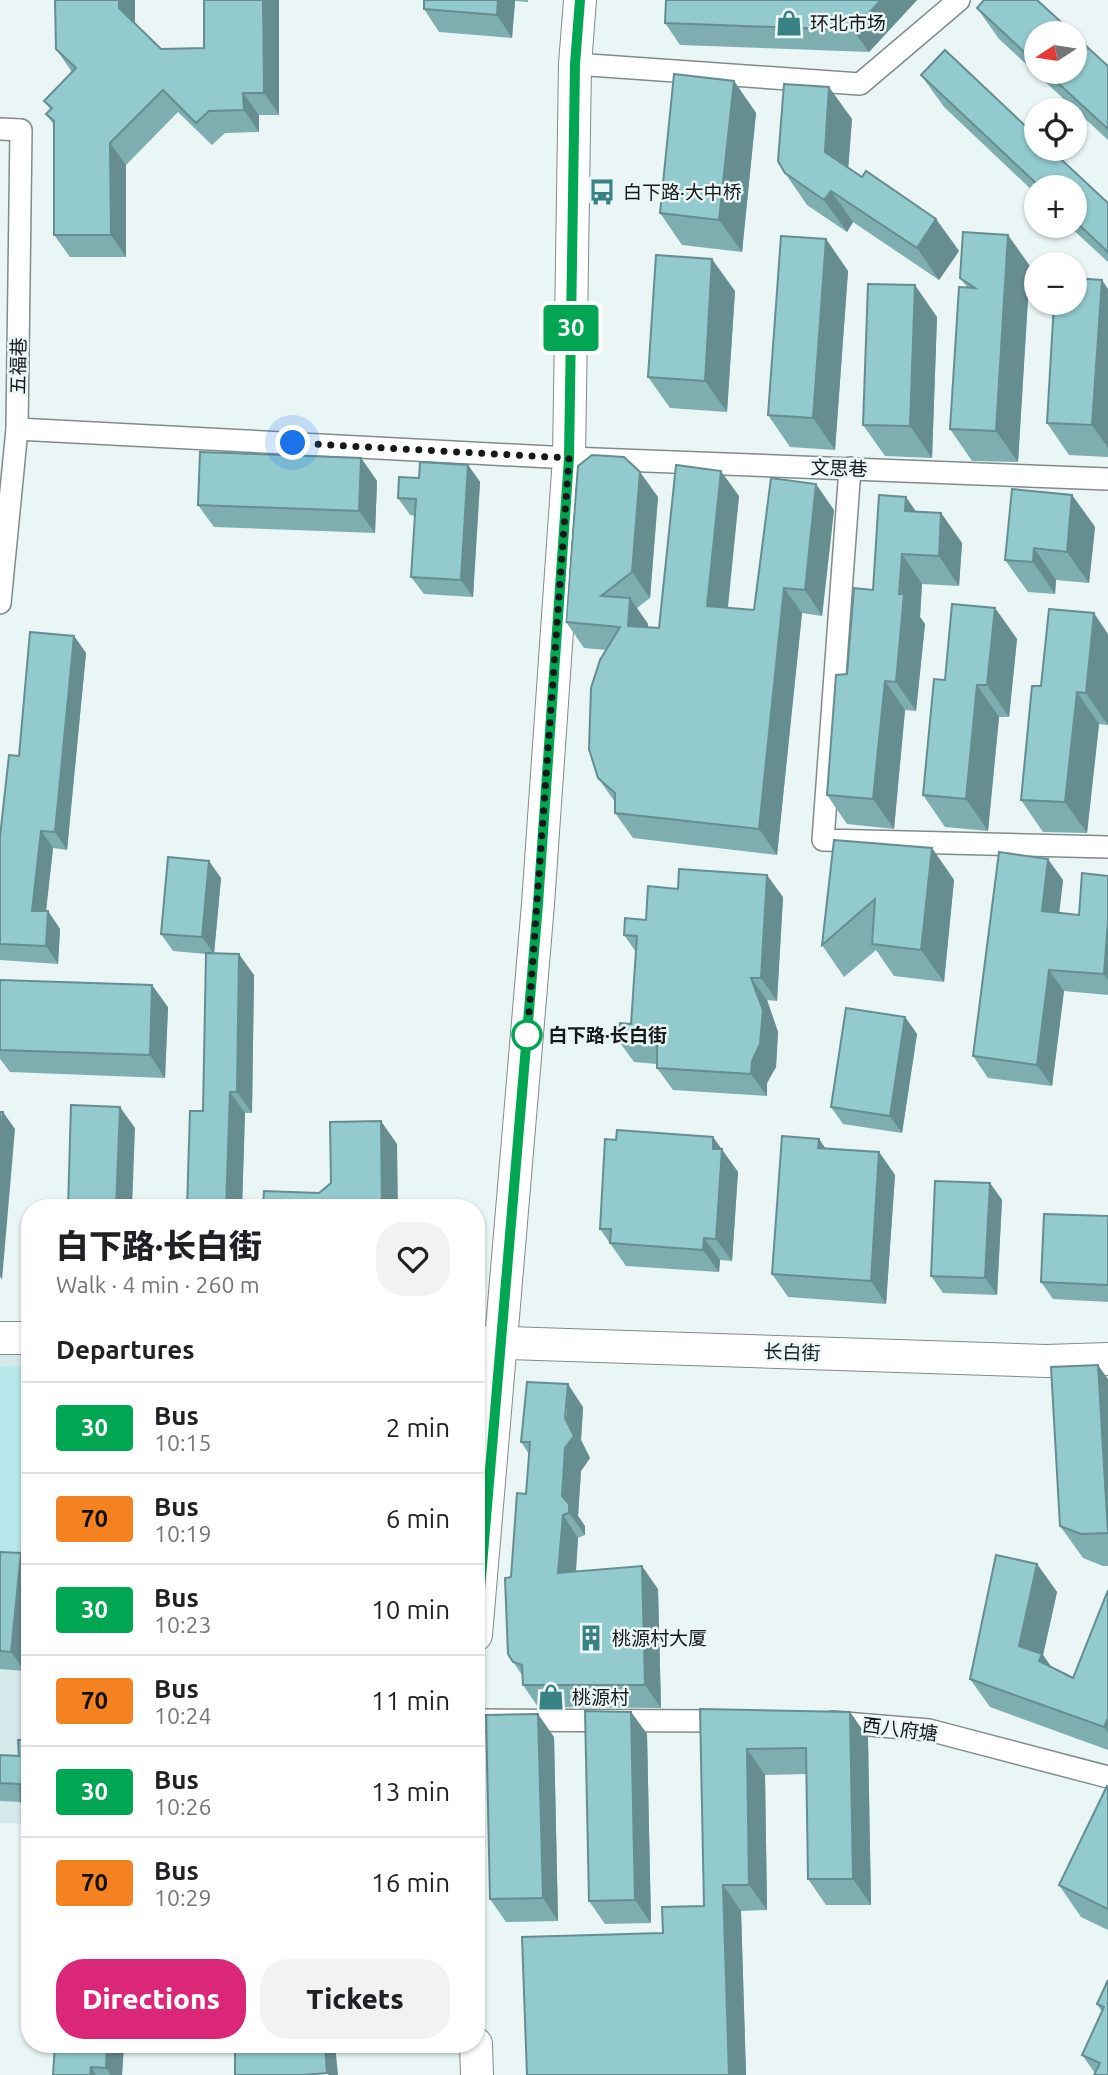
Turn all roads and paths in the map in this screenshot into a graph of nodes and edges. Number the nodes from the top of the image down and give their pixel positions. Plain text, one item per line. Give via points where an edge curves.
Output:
1 (580, 0) edge
2 (959, 0) edge
3 (575, 64) junction
4 (10, 129) edge
5 (17, 429) junction
6 (569, 458) junction
7 (850, 468) junction
8 (1108, 479) edge
9 (0, 603) edge
10 (1108, 847) edge
11 (0, 1338) edge
12 (21, 1338) edge
13 (488, 1342) edge
14 (1108, 1359) edge
15 (485, 1416) edge
16 (485, 1720) edge
17 (753, 1722) edge
18 (808, 1722) edge
19 (1108, 1777) edge
20 (476, 2053) edge
21 (477, 2075) edge

1 - 3 main road
2 - 3 street via 860,84
3 - 6 main road
4 - 5 street, 五福巷
5 - 6 street, 文思巷
5 - 9 street, 五福巷
6 - 7 street, 文思巷
6 - 13 main road via 538,904
7 - 8 street, 文思巷
7 - 10 street via 823,841
11 - 12 main road
13 - 14 main road, 长白街 via 1046,1361
13 - 15 main road
16 - 17 street
18 - 19 street, 西八府塘 via 929,1730
20 - 21 main road

